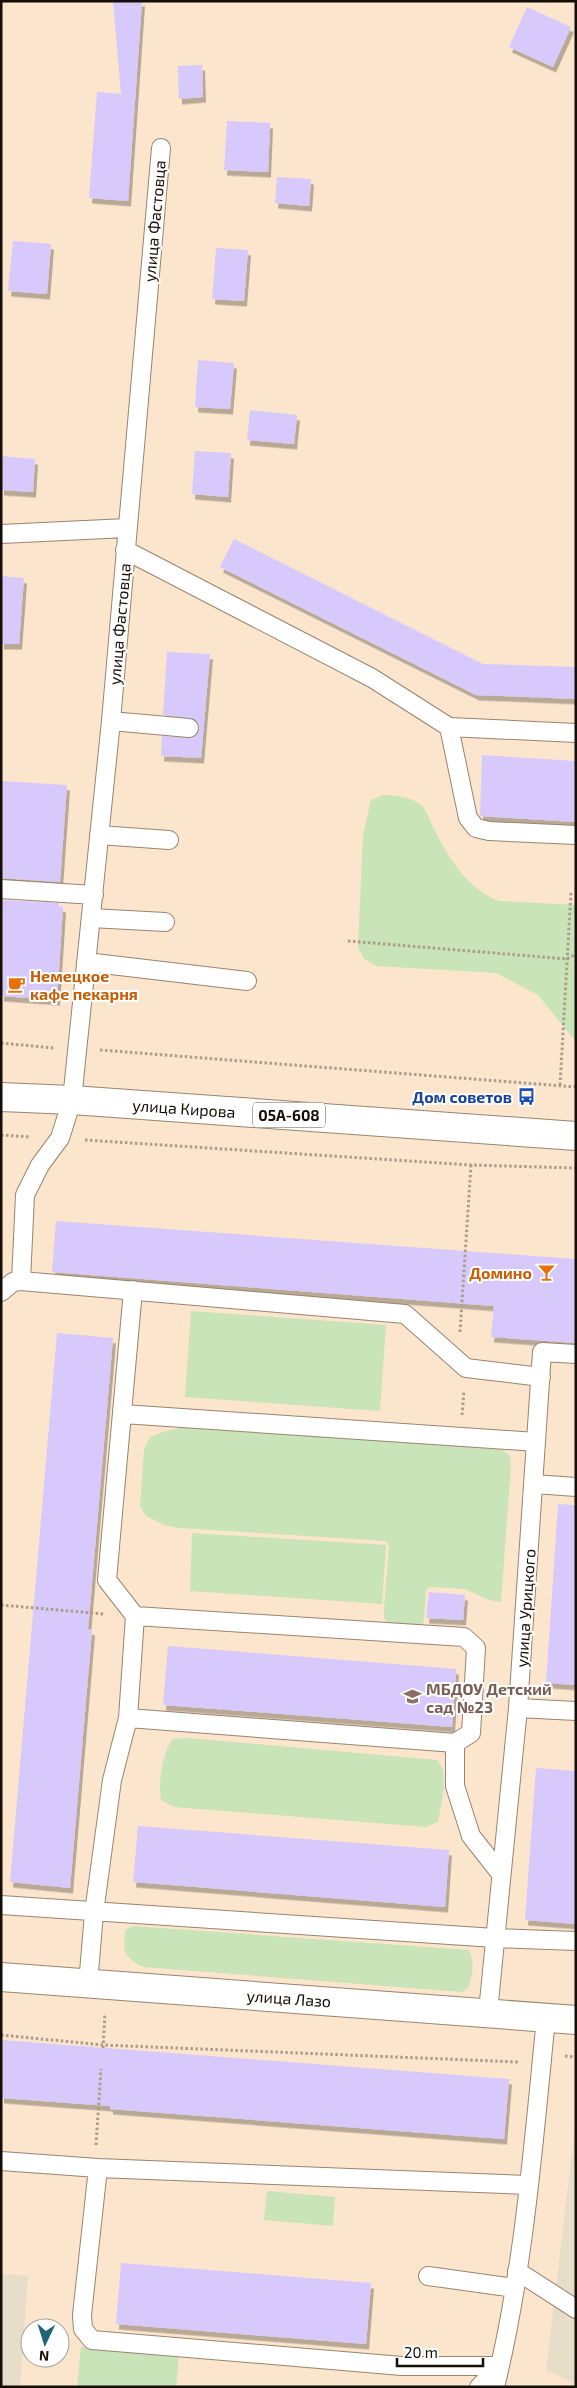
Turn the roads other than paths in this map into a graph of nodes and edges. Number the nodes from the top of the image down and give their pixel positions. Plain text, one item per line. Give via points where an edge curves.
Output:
1 (161, 148) dead end
2 (127, 528) junction
3 (1, 534) edge
4 (125, 550) junction
5 (111, 721) junction
6 (449, 727) junction
7 (189, 728) dead end
8 (576, 733) edge
9 (99, 835) junction
10 (576, 835) edge
11 (169, 840) dead end
12 (1, 889) edge
13 (94, 895) junction
14 (91, 918) junction
15 (165, 922) dead end
16 (86, 962) junction
17 (247, 980) dead end
18 (1, 1097) edge
19 (72, 1100) junction
20 (576, 1136) edge
21 (22, 1281) junction
22 (132, 1290) junction
23 (1, 1292) edge
24 (576, 1354) edge
25 (541, 1378) junction
26 (123, 1414) junction
27 (536, 1442) junction
28 (534, 1484) junction
29 (576, 1487) edge
30 (135, 1616) junction
31 (518, 1708) junction
32 (576, 1711) edge
33 (128, 1718) junction
34 (455, 1742) junction
35 (500, 1874) junction
36 (1, 1905) edge
37 (94, 1913) junction
38 (495, 1938) junction
39 (576, 1941) edge
40 (1, 1977) edge
41 (88, 1984) junction
42 (488, 2012) junction
43 (546, 2018) junction
44 (576, 2020) edge
45 (1, 2161) edge
46 (96, 2168) junction
47 (528, 2185) junction
48 (428, 2276) dead end
49 (515, 2280) junction
50 (576, 2309) edge
51 (500, 2366) junction
52 (479, 2387) edge
53 (495, 2387) edge

1 - 2 lane, улица Фастовца
2 - 3 lane
2 - 4 lane, улица Фастовца
4 - 5 lane, улица Фастовца
4 - 6 lane via 372,678
5 - 7 lane
5 - 9 lane, улица Фастовца
6 - 8 lane
6 - 10 lane via 468,818 476,828
9 - 11 lane
9 - 13 lane, улица Фастовца
12 - 13 lane
13 - 14 lane, улица Фастовца
14 - 15 lane
14 - 16 lane, улица Фастовца
16 - 17 lane
16 - 19 lane, улица Фастовца
18 - 19 main road, улица Кирова / 05А-608
19 - 20 main road, улица Кирова / 05А-608
19 - 21 lane, улица Фастовца via 60,1138 40,1165 25,1195
21 - 22 lane
21 - 23 lane via 13,1282
22 - 25 lane via 405,1314 466,1368
22 - 26 lane
24 - 25 lane, улица Урицкого via 542,1352
25 - 27 lane, улица Урицкого
26 - 27 lane
26 - 30 lane via 107,1580
27 - 28 lane, улица Урицкого
28 - 29 lane
28 - 31 lane, улица Урицкого
30 - 33 lane
30 - 34 lane via 464,1637 476,1648 471,1733
31 - 32 lane
31 - 35 lane, улица Урицкого
33 - 34 lane
33 - 37 lane via 112,1780
34 - 35 lane via 454,1786 468,1828
35 - 38 lane, улица Урицкого
36 - 37 lane
37 - 38 lane
37 - 41 lane
38 - 39 lane
38 - 42 lane, улица Урицкого
40 - 41 main road, улица Лазо
41 - 42 main road, улица Лазо
42 - 43 main road, улица Лазо
43 - 44 main road, улица Лазо
43 - 47 lane
45 - 46 lane
46 - 47 lane
46 - 51 lane via 82,2315 83,2329 92,2340 402,2366
47 - 49 lane
48 - 49 lane
49 - 50 lane
49 - 51 lane
51 - 52 lane
51 - 53 lane

